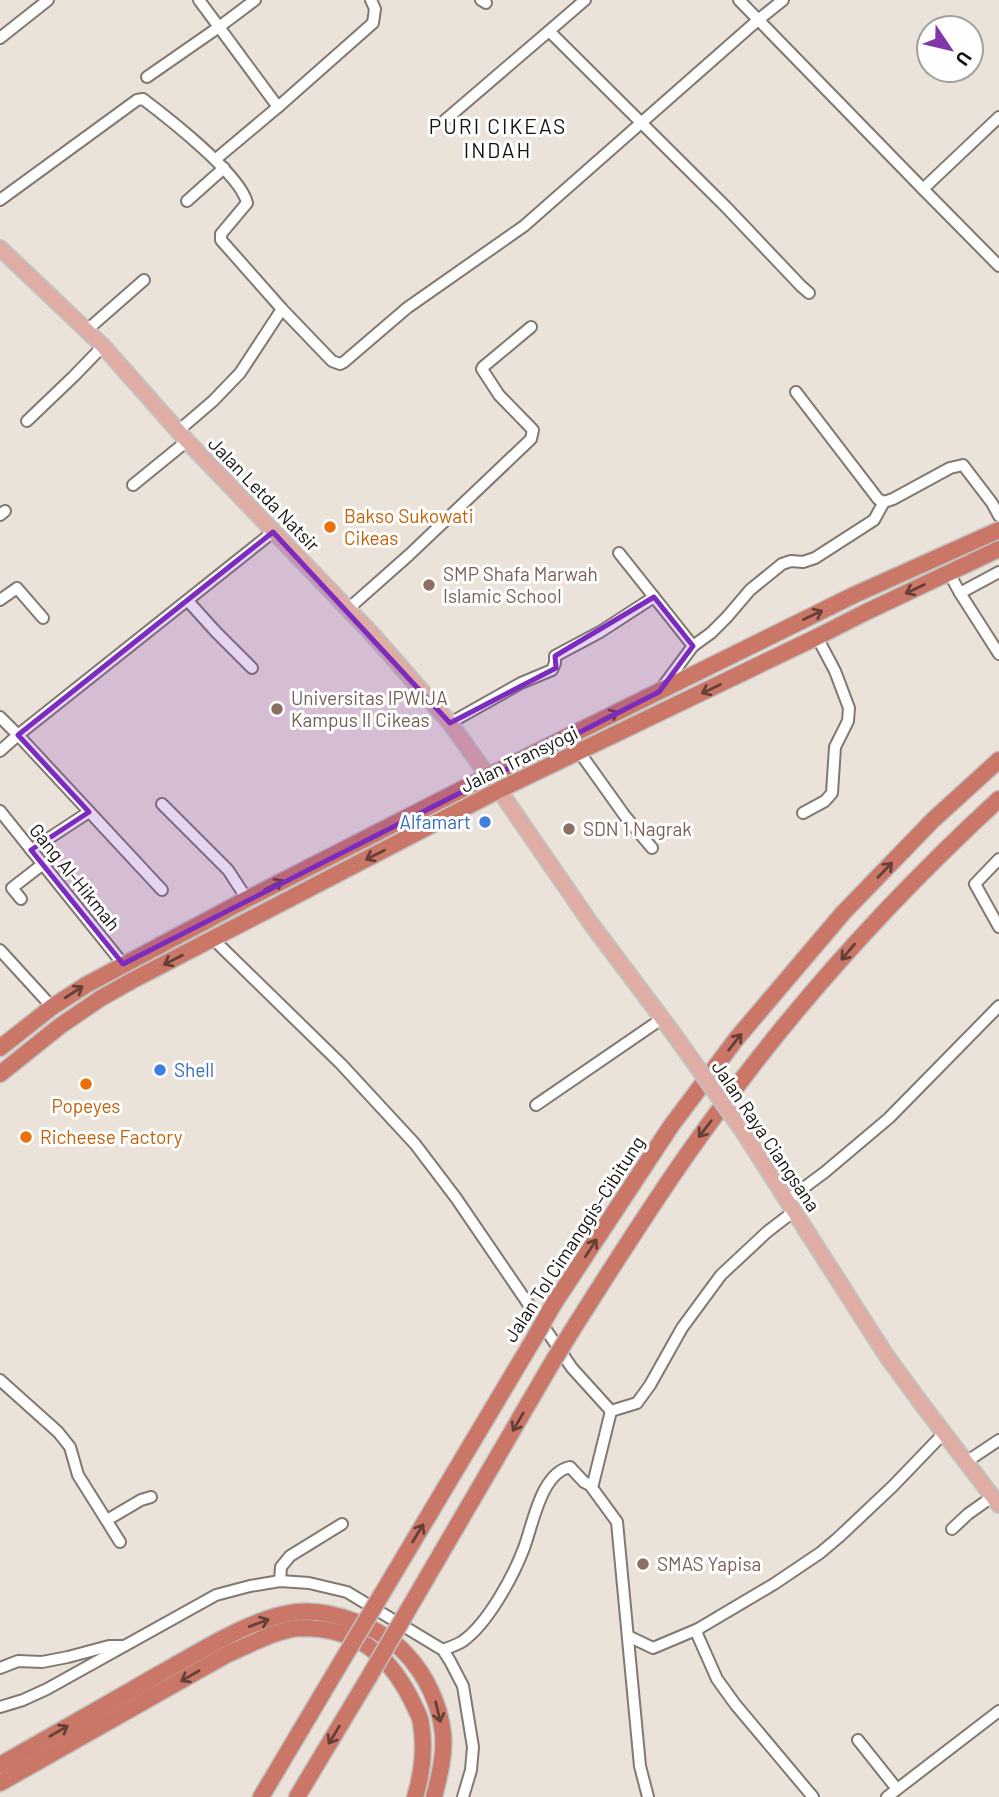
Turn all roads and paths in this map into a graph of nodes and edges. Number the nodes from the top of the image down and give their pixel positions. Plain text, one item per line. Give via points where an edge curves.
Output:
1 (48, 0) edge
2 (199, 0) edge
3 (255, 0) edge
4 (371, 0) edge
5 (584, 0) edge
6 (739, 0) edge
7 (783, 0) edge
8 (758, 20) junction
9 (219, 26) junction
10 (549, 31) junction
11 (0, 38) edge
12 (147, 78) dead end
13 (278, 107) junction
14 (999, 117) edge
15 (444, 121) dead end
16 (642, 123) junction
17 (216, 159) junction
18 (225, 168) junction
19 (923, 189) junction
20 (0, 200) edge
21 (187, 201) dead end
22 (0, 248) edge
23 (999, 266) edge
24 (144, 280) dead end
25 (809, 293) dead end
26 (282, 309) junction
27 (531, 327) dead end
28 (87, 330) junction
29 (103, 346) junction
30 (796, 392) dead end
31 (27, 421) dead end
32 (183, 436) junction
33 (133, 485) dead end
34 (884, 502) junction
35 (999, 516) edge
36 (999, 530) edge
37 (273, 532) junction
38 (999, 549) edge
39 (619, 553) dead end
40 (999, 572) edge
41 (949, 573) junction
42 (960, 593) junction
43 (854, 595) junction
44 (654, 597) junction
45 (0, 600) edge
46 (188, 600) junction
47 (348, 609) junction
48 (864, 612) junction
49 (43, 618) dead end
50 (817, 637) junction
51 (693, 646) junction
52 (999, 654) edge
53 (252, 668) dead end
54 (659, 692) junction
55 (0, 717) edge
56 (450, 723) junction
57 (18, 735) junction
58 (0, 751) edge
59 (580, 752) junction
60 (999, 760) edge
61 (488, 776) junction
62 (499, 790) junction
63 (999, 799) edge
64 (162, 804) dead end
65 (0, 811) edge
66 (89, 811) junction
67 (803, 813) dead end
68 (652, 848) dead end
69 (32, 850) junction
70 (999, 859) edge
71 (43, 864) junction
72 (162, 890) dead end
73 (21, 898) dead end
74 (247, 899) junction
75 (999, 927) edge
76 (213, 939) junction
77 (0, 950) edge
78 (122, 964) junction
79 (999, 1006) edge
80 (52, 1007) junction
81 (663, 1018) junction
82 (0, 1048) edge
83 (0, 1074) edge
84 (536, 1105) dead end
85 (790, 1207) junction
86 (0, 1380) edge
87 (611, 1410) junction
88 (944, 1433) junction
89 (999, 1440) edge
90 (966, 1462) junction
91 (590, 1485) junction
92 (151, 1497) dead end
93 (996, 1501) edge
94 (107, 1520) junction
95 (342, 1524) dead end
96 (952, 1529) dead end
97 (120, 1542) dead end
98 (280, 1581) junction
99 (698, 1629) junction
100 (628, 1636) junction
101 (124, 1646) junction
102 (443, 1650) junction
103 (0, 1668) edge
104 (327, 1685) junction
105 (0, 1707) edge
106 (999, 1711) edge
107 (858, 1740) dead end
108 (0, 1765) edge
109 (0, 1783) edge
110 (897, 1789) junction
111 (254, 1797) edge
112 (261, 1797) edge
113 (297, 1797) edge
114 (415, 1797) edge
115 (434, 1797) edge
116 (463, 1797) edge
117 (648, 1797) edge
118 (813, 1797) edge
119 (887, 1797) edge

1 - 11 street
2 - 9 street
3 - 9 street
4 - 13 street via 373,23
5 - 10 street
6 - 8 street
7 - 8 street
8 - 16 street
8 - 19 street
9 - 12 street
9 - 13 street
10 - 15 street
10 - 16 street
13 - 17 street
14 - 19 street
16 - 25 street
16 - 26 street via 524,226 407,308 344,362 332,361
17 - 18 street
17 - 20 street via 140,99
18 - 21 street
18 - 26 street via 248,202 221,240
19 - 23 street
22 - 28 main road, Jalan Letda Natsir
24 - 28 street
26 - 32 street via 240,373
27 - 47 street via 482,369 499,395 533,430 531,439
28 - 29 main road, Jalan Letda Natsir
29 - 31 street
29 - 32 main road, Jalan Letda Natsir
30 - 34 street
32 - 33 street
32 - 37 main road, Jalan Letda Natsir
34 - 35 street via 962,465
34 - 51 street via 874,520 815,558 782,565
36 - 43 highway, Jalan Transyogi
37 - 46 street
37 - 47 main road, Jalan Letda Natsir
38 - 41 highway, Jalan Transyogi
39 - 44 street
40 - 42 street
41 - 42 street
41 -> 48 highway, Jalan Transyogi
42 - 52 street
43 - 48 highway
54 -> 43 highway, Jalan Transyogi
44 - 51 street
44 - 56 street via 555,656 552,670
45 - 49 street via 17,587
46 - 53 street
46 - 57 street
47 - 56 main road, Jalan Letda Natsir
48 - 50 highway, Jalan Transyogi
50 -> 59 highway, Jalan Transyogi
50 - 67 street via 839,679 849,708 848,721 835,747 832,793
51 - 54 street
61 -> 54 highway, Jalan Transyogi
55 - 57 street
56 - 61 main road, Jalan Letda Natsir
57 - 58 street
57 - 66 street
59 - 62 highway, Jalan Transyogi
59 - 68 street
104 -> 60 highway, Jalan Tol Cimanggis–Cibitung, bridge via 554,1305 671,1126 737,1038 843,914 933,820
74 -> 61 highway, Jalan Transyogi
62 -> 76 highway, Jalan Transyogi
62 - 81 main road, Jalan Raya Ciangsana
63 -> 113 highway, bridge via 866,930 695,1142 552,1363
64 - 74 street via 228,870
65 - 69 street, Gang Al-Hikmah
66 - 69 street
66 - 72 street
69 - 71 street, Gang Al-Hikmah
70 - 75 street via 975,884
71 - 73 street via 12,888
71 - 78 street, Gang Al-Hikmah
74 - 78 highway, Jalan Transyogi
76 -> 83 highway, Jalan Transyogi via 101,998
76 - 87 street via 415,1144 572,1368
77 - 80 street
80 -> 78 highway, Jalan Transyogi
79 - 85 street via 889,1118
80 - 82 highway, Jalan Transyogi
81 - 84 street
81 - 85 main road, Jalan Raya Ciangsana, bridge
85 - 87 street via 721,1275 682,1328 637,1403
85 - 88 main road, Jalan Raya Ciangsana via 886,1355
86 - 94 street via 70,1447 78,1475
87 - 91 street
88 - 90 main road, Jalan Raya Ciangsana
88 - 99 street via 820,1553
89 - 90 street
90 - 93 main road, Jalan Raya Ciangsana
91 - 100 street via 617,1522
91 - 102 street via 570,1467 552,1477 523,1549 486,1619 461,1643
92 - 94 street
93 - 96 street
94 - 97 street
95 - 98 street via 290,1556 281,1567
98 - 101 street via 216,1595
98 - 102 street via 347,1592
99 - 100 street via 653,1648
99 - 118 street via 718,1679 735,1704
100 - 117 street via 640,1766
101 - 103 street via 42,1662 18,1661
101 - 105 street via 47,1689
102 - 116 street via 463,1686 473,1747
104 - 111 highway
104 - 112 highway, Jalan Tol Cimanggis–Cibitung
106 - 110 street
107 - 110 street
108 -> 115 highway via 260,1622 297,1612 335,1614 380,1633 418,1666 436,1701 443,1735
114 -> 109 highway via 423,1755 421,1721 405,1687 387,1661 364,1643 331,1630 298,1628 226,1655
110 - 119 street

